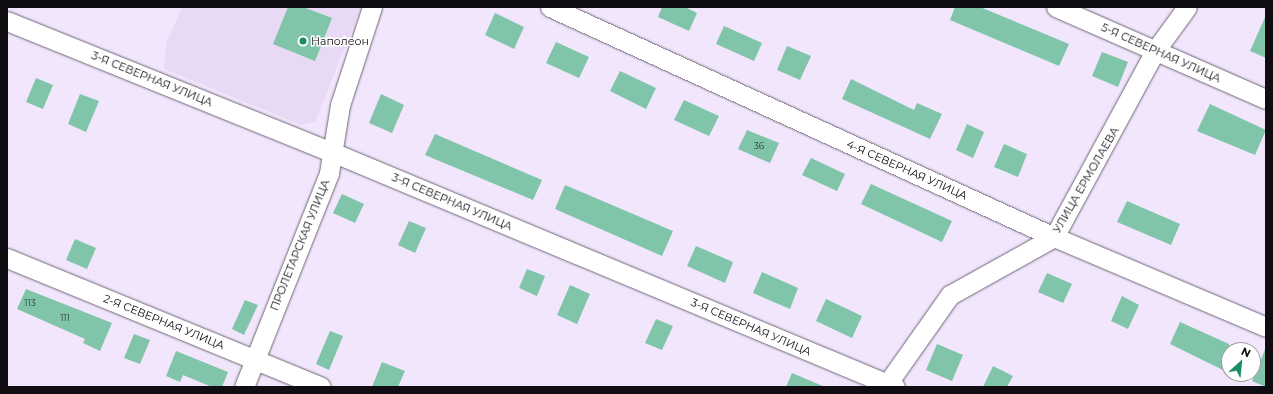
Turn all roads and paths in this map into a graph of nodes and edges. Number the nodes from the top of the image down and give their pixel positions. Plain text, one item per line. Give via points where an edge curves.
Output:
1 (372, 7) edge
2 (550, 7) edge
3 (1056, 7) edge
4 (1187, 7) edge
5 (7, 21) edge
6 (1155, 51) junction
7 (1266, 99) edge
8 (332, 152) junction
9 (1054, 237) junction
10 (7, 258) edge
11 (1266, 327) edge
12 (254, 359) junction
13 (889, 386) edge
14 (244, 387) edge
15 (321, 387) edge

1 - 8 street, ПРОЛЕТАРСКАЯ УЛИЦА via 340,104
2 - 9 street, 4-Я СЕВЕРНАЯ УЛИЦА
3 - 6 street, 5-Я СЕВЕРНАЯ УЛИЦА
4 - 6 street, УЛИЦА ЕРМОЛАЕВА
5 - 8 street, 3-Я СЕВЕРНАЯ УЛИЦА
6 - 7 street, 5-Я СЕВЕРНАЯ УЛИЦА
6 - 9 street, УЛИЦА ЕРМОЛАЕВА
8 - 12 street, ПРОЛЕТАРСКАЯ УЛИЦА via 316,209
8 - 13 street, 3-Я СЕВЕРНАЯ УЛИЦА
9 - 11 street, 4-Я СЕВЕРНАЯ УЛИЦА
9 - 13 street, УЛИЦА ЕРМОЛАЕВА via 950,295
10 - 12 street, 2-Я СЕВЕРНАЯ УЛИЦА
12 - 14 street, ПРОЛЕТАРСКАЯ УЛИЦА
12 - 15 street, 2-Я СЕВЕРНАЯ УЛИЦА

